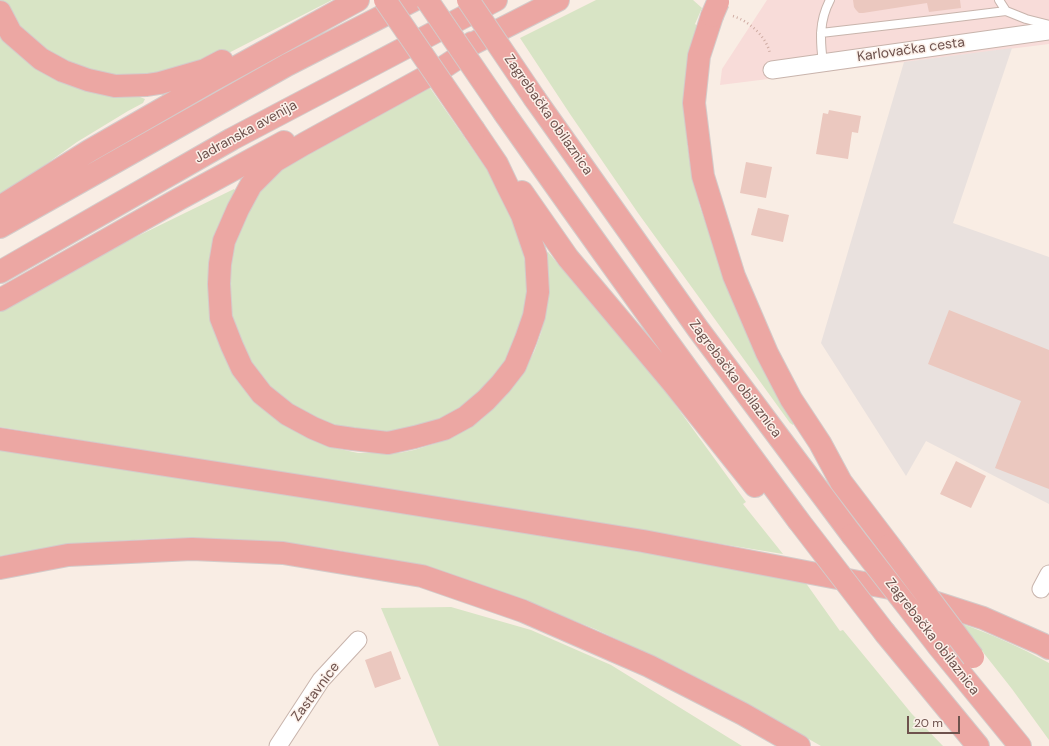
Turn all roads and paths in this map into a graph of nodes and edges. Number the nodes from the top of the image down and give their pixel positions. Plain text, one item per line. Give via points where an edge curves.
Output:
1 (358, 0) edge
2 (386, 0) edge
3 (414, 0) edge
4 (427, 0) edge
5 (468, 0) edge
6 (496, 0) edge
7 (558, 0) edge
8 (830, 0) edge
9 (998, 0) edge
10 (720, 8) edge
11 (1006, 11) junction
12 (0, 12) edge
13 (1049, 25) edge
14 (1049, 31) edge
15 (821, 33) junction
16 (472, 43) junction
17 (823, 63) junction
18 (772, 70) joint
19 (497, 164) junction
20 (0, 208) edge
21 (0, 227) edge
22 (0, 272) edge
23 (0, 300) edge
24 (0, 439) edge
25 (798, 520) junction
26 (0, 568) edge
27 (358, 640) dead end
28 (1049, 648) edge
29 (989, 708) junction
30 (278, 746) edge
31 (799, 746) edge
32 (978, 746) edge
33 (1020, 746) edge

1 - 12 highway via 326,6 204,70 147,85 115,86 88,80 63,70 41,59 11,33
1 - 20 highway via 89,151
2 - 19 highway, bridge
3 - 21 highway via 287,65
4 - 25 highway, bridge via 586,229
5 - 29 highway, Zagrebačka obilaznica, bridge via 698,329 852,535
6 - 22 highway, Jadranska avenija via 232,139
7 - 16 highway
8 - 15 lane
9 - 11 lane
10 - 18 path via 746,22 759,33 769,50
10 - 29 highway, bridge via 700,56 694,104 703,176 734,276 767,353 791,399 820,443 841,482 973,657
11 - 13 lane
11 - 15 lane
14 - 17 street, Karlovačka cesta
15 - 17 lane
16 - 19 highway via 459,57 444,67 275,161 248,191 224,241 220,264 220,318 242,368 262,394 287,414 332,436 388,443 444,429 486,400 515,366 534,316 538,292 536,256 522,215
16 - 23 highway via 179,199
17 - 18 street, Karlovačka cesta
19 - 25 highway via 512,178 568,258 673,383 772,508
24 - 28 highway via 643,541 890,588 983,618
25 - 32 highway, bridge via 885,633
26 - 31 highway via 68,555 192,549 283,553 422,576 523,612 649,666
27 - 30 street, Zastavnice via 321,680
29 - 33 highway, Zagrebačka obilaznica

